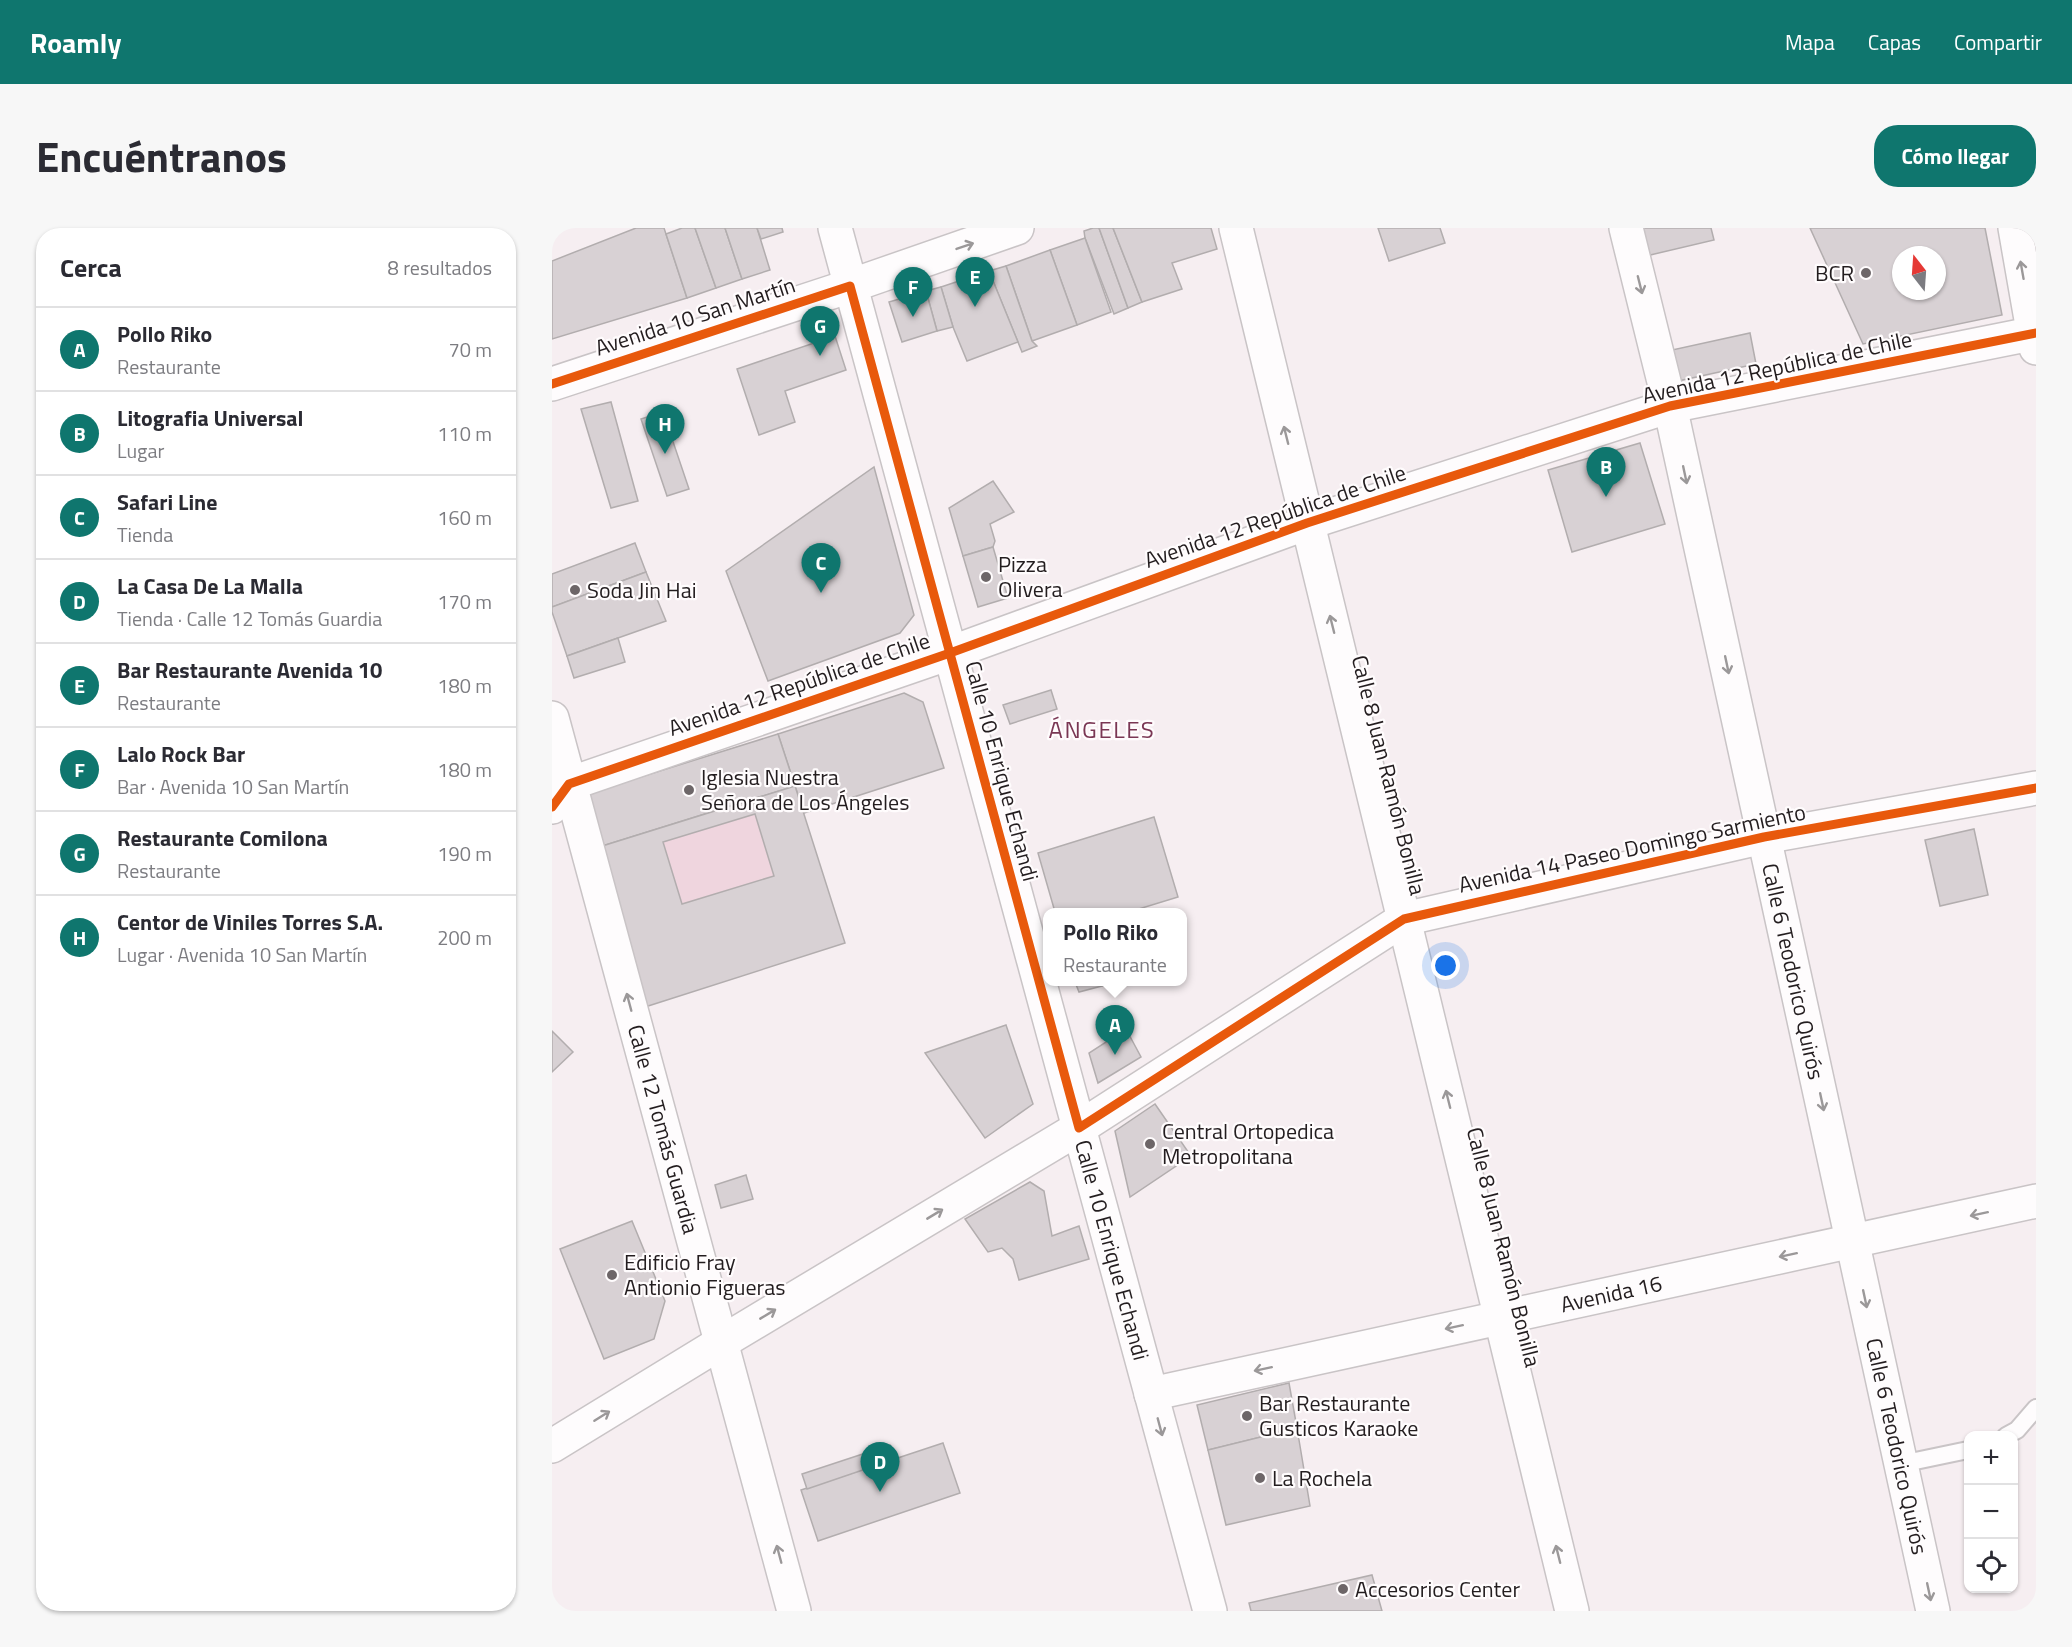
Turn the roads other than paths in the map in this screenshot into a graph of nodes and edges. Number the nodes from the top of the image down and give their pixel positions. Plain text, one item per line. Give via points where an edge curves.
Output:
1 (835, 228) edge
2 (1017, 228) edge
3 (1236, 228) edge
4 (1626, 228) edge
5 (2015, 228) edge
6 (850, 286) junction
7 (2035, 338) edge
8 (552, 384) edge
9 (1670, 406) junction
10 (1307, 523) junction
11 (950, 653) junction
12 (552, 718) edge
13 (2036, 788) edge
14 (561, 796) edge
15 (1764, 837) junction
16 (1404, 919) junction
17 (1078, 1128) junction
18 (2036, 1202) edge
19 (1852, 1242) junction
20 (1501, 1317) junction
21 (722, 1342) junction
22 (1151, 1394) junction
23 (2036, 1407) edge
24 (2016, 1431) edge
25 (552, 1446) edge
26 (1964, 1451) edge
27 (1901, 1464) junction
28 (794, 1611) edge
29 (1210, 1611) edge
30 (1572, 1611) edge
31 (1933, 1611) edge

1 - 6 street, Calle 10 Enrique Echandi
6 -> 2 street, Avenida 10 San Martín
10 -> 3 street, Calle 8 Juan Ramón Bonilla
4 -> 9 street, Calle 6 Teodorico Quirós
7 -> 5 street
6 - 8 street, Avenida 10 San Martín
6 - 11 street, Calle 10 Enrique Echandi
7 - 9 street, Avenida 12 República de Chile
9 - 10 street, Avenida 12 República de Chile
9 -> 15 street, Calle 6 Teodorico Quirós
10 - 11 street, Avenida 12 República de Chile
16 -> 10 street, Calle 8 Juan Ramón Bonilla
11 - 14 street, Avenida 12 República de Chile
11 - 17 street, Calle 10 Enrique Echandi
12 - 14 street, Calle 12 Tomás Guardia
13 - 15 street, Avenida 14 Paseo Domingo Sarmiento
21 -> 14 street, Calle 12 Tomás Guardia
15 - 16 street, Avenida 14 Paseo Domingo Sarmiento
15 -> 19 street, Calle 6 Teodorico Quirós
16 - 17 street, Avenida 14 Paseo Domingo Sarmiento
20 -> 16 street, Calle 8 Juan Ramón Bonilla
21 -> 17 street, Avenida 14 Paseo Domingo Sarmiento
17 - 22 street, Calle 10 Enrique Echandi
18 -> 19 street, Avenida 16
19 -> 20 street, Avenida 16
19 -> 27 street, Calle 6 Teodorico Quirós
20 -> 22 street, Avenida 16
30 -> 20 street, Calle 8 Juan Ramón Bonilla
25 -> 21 street, Avenida 14 Paseo Domingo Sarmiento
28 -> 21 street, Calle 12 Tomás Guardia
22 -> 29 street, Calle 10 Enrique Echandi
23 - 24 lane
26 - 27 lane
27 -> 31 street, Calle 6 Teodorico Quirós

